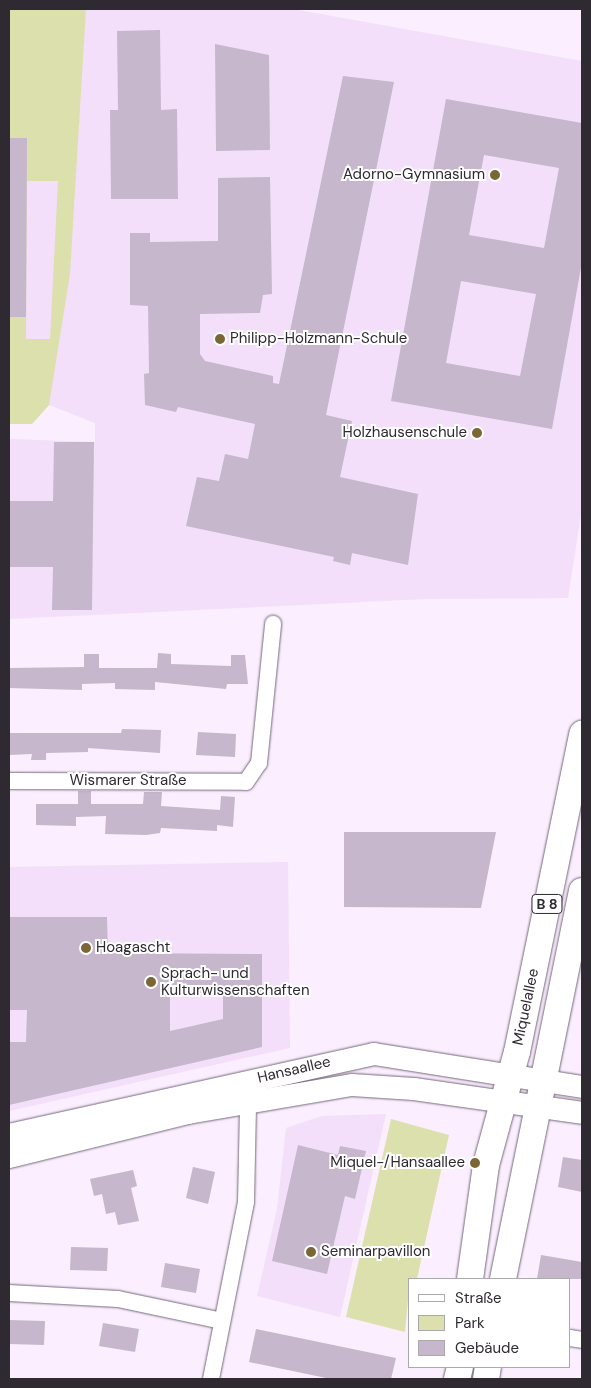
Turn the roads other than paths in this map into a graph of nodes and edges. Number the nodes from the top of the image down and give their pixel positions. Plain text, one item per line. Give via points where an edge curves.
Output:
1 (273, 624) dead end
2 (582, 734) edge
3 (9, 781) edge
4 (582, 891) edge
5 (512, 1074) junction
6 (544, 1080) junction
7 (582, 1087) edge
8 (502, 1102) junction
9 (248, 1103) junction
10 (538, 1107) junction
11 (582, 1114) edge
12 (9, 1136) edge
13 (9, 1157) edge
14 (470, 1278) edge
15 (503, 1278) edge
16 (9, 1293) edge
17 (222, 1320) junction
18 (211, 1379) edge

1 - 3 street, Wismarer Straße via 259,763 246,782
2 - 5 main road, Miquelallee / B 8
4 - 6 main road, Miquelallee / B 8
5 - 6 main road, Hansaallee
5 - 8 main road, Miquelallee / B 8
5 - 12 main road, Hansaallee via 374,1054
6 - 7 main road, Hansaallee
6 - 10 main road, Miquelallee / B 8
8 - 9 main road, Hansaallee via 375,1084 304,1090
8 - 10 main road, Hansaallee
8 - 14 main road, Miquelallee / B 8 via 486,1165
9 - 13 main road, Hansaallee
9 - 17 street via 246,1202
10 - 11 main road, Hansaallee
10 - 15 main road, Miquelallee / B 8
16 - 17 street via 118,1299
17 - 18 street

